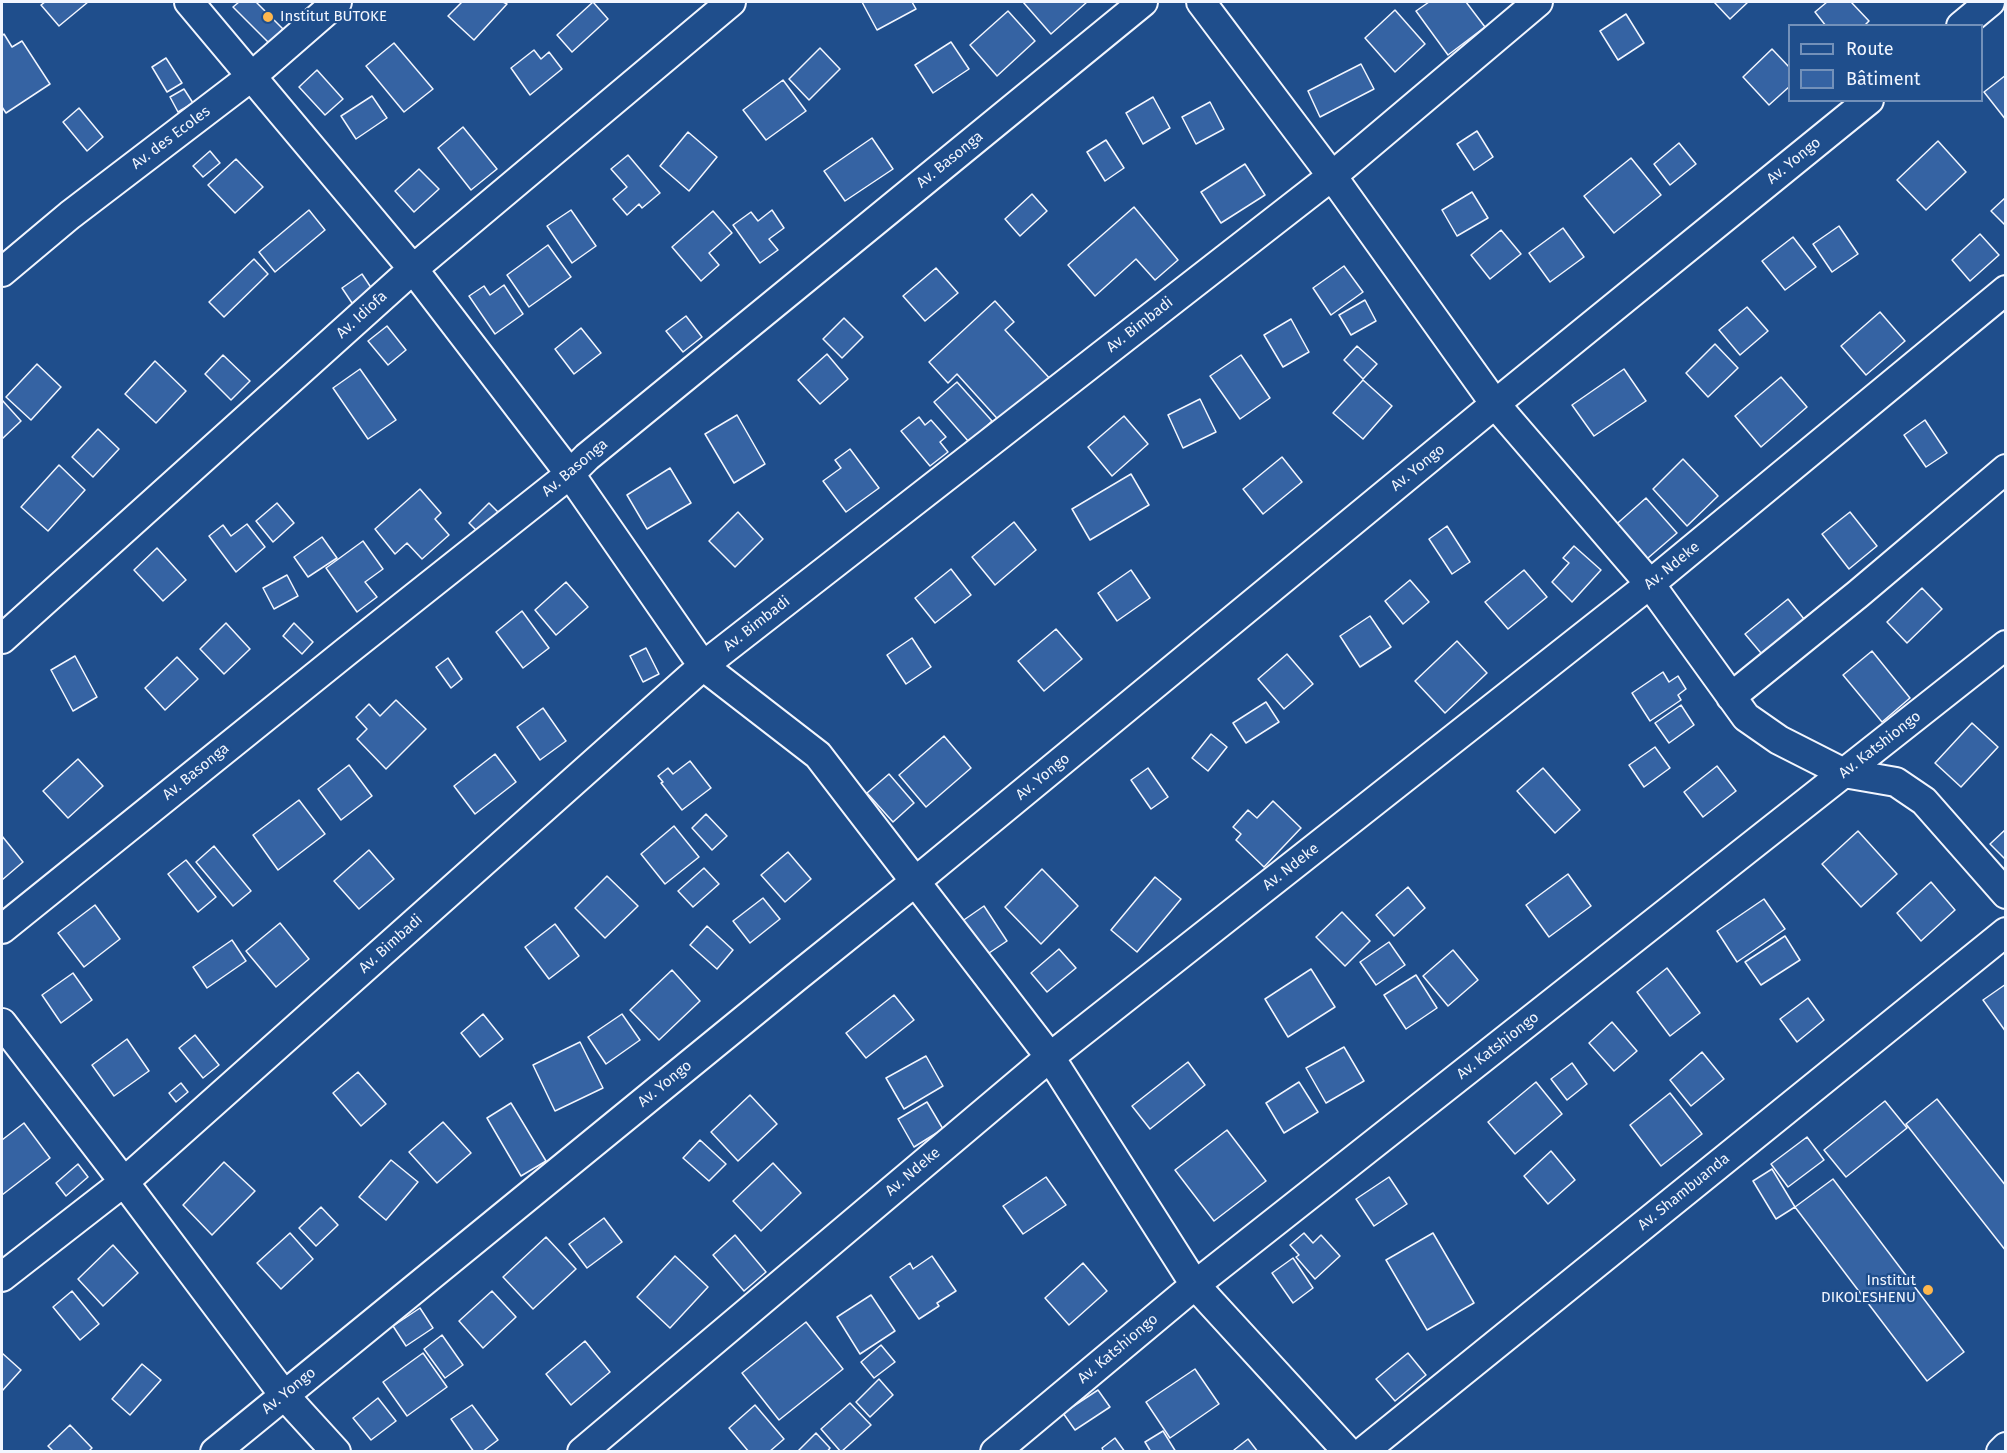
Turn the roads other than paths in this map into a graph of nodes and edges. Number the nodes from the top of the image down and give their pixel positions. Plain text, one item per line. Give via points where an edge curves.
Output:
1 (189, 2) edge
2 (337, 2) edge
3 (731, 2) edge
4 (1143, 2) edge
5 (1201, 2) edge
6 (1538, 2) edge
7 (1990, 2) edge
8 (1963, 24) edge
9 (252, 76) junction
10 (1867, 102) edge
11 (1332, 176) junction
12 (413, 269) junction
13 (2, 272) edge
14 (2006, 290) edge
15 (1495, 404) junction
16 (2006, 469) edge
17 (570, 474) junction
18 (1650, 584) junction
19 (2, 639) edge
20 (2006, 645) edge
21 (703, 666) junction
22 (1731, 697) junction
23 (1844, 773) junction
24 (916, 881) junction
25 (2006, 894) edge
26 (2, 929) edge
27 (2006, 932) edge
28 (2, 1023) edge
29 (1050, 1057) junction
30 (124, 1182) junction
31 (2, 1277) edge
32 (1195, 1285) junction
33 (284, 1395) junction
34 (2006, 1448) edge
35 (215, 1452) edge
36 (336, 1452) edge
37 (582, 1452) edge
38 (995, 1452) edge
39 (1348, 1452) edge
40 (1363, 1452) edge
41 (2001, 1452) edge

1 - 9 street
2 - 9 street, Av. des Ecoles
3 - 12 street, Av. Idiofa
4 - 17 street, Av. Basonga
5 - 11 street
6 - 11 street, Av. Bimbadi
7 - 8 street
9 - 12 street
9 - 13 street, Av. des Ecoles
10 - 15 street, Av. Yongo
11 - 15 street
11 - 21 street, Av. Bimbadi
12 - 17 street
12 - 19 street, Av. Idiofa
14 - 18 street, Av. Ndeke
15 - 18 street
15 - 24 street, Av. Yongo
16 - 22 street
17 - 21 street
17 - 26 street, Av. Basonga
18 - 22 street
18 - 29 street, Av. Ndeke
20 - 23 street, Av. Katshiongo
21 - 24 street via 818,755
21 - 30 street, Av. Bimbadi
22 - 23 street via 1746,717 1779,741
23 - 25 street via 1896,782 1924,801
23 - 32 street, Av. Katshiongo
24 - 29 street
24 - 33 street, Av. Yongo
27 - 40 street, Av. Shambuanda
28 - 30 street
29 - 32 street
29 - 37 street, Av. Ndeke
30 - 31 street, Av. Bimbadi
30 - 33 street
32 - 38 street, Av. Katshiongo
32 - 39 street
33 - 35 street, Av. Yongo
33 - 36 street
34 - 41 street

